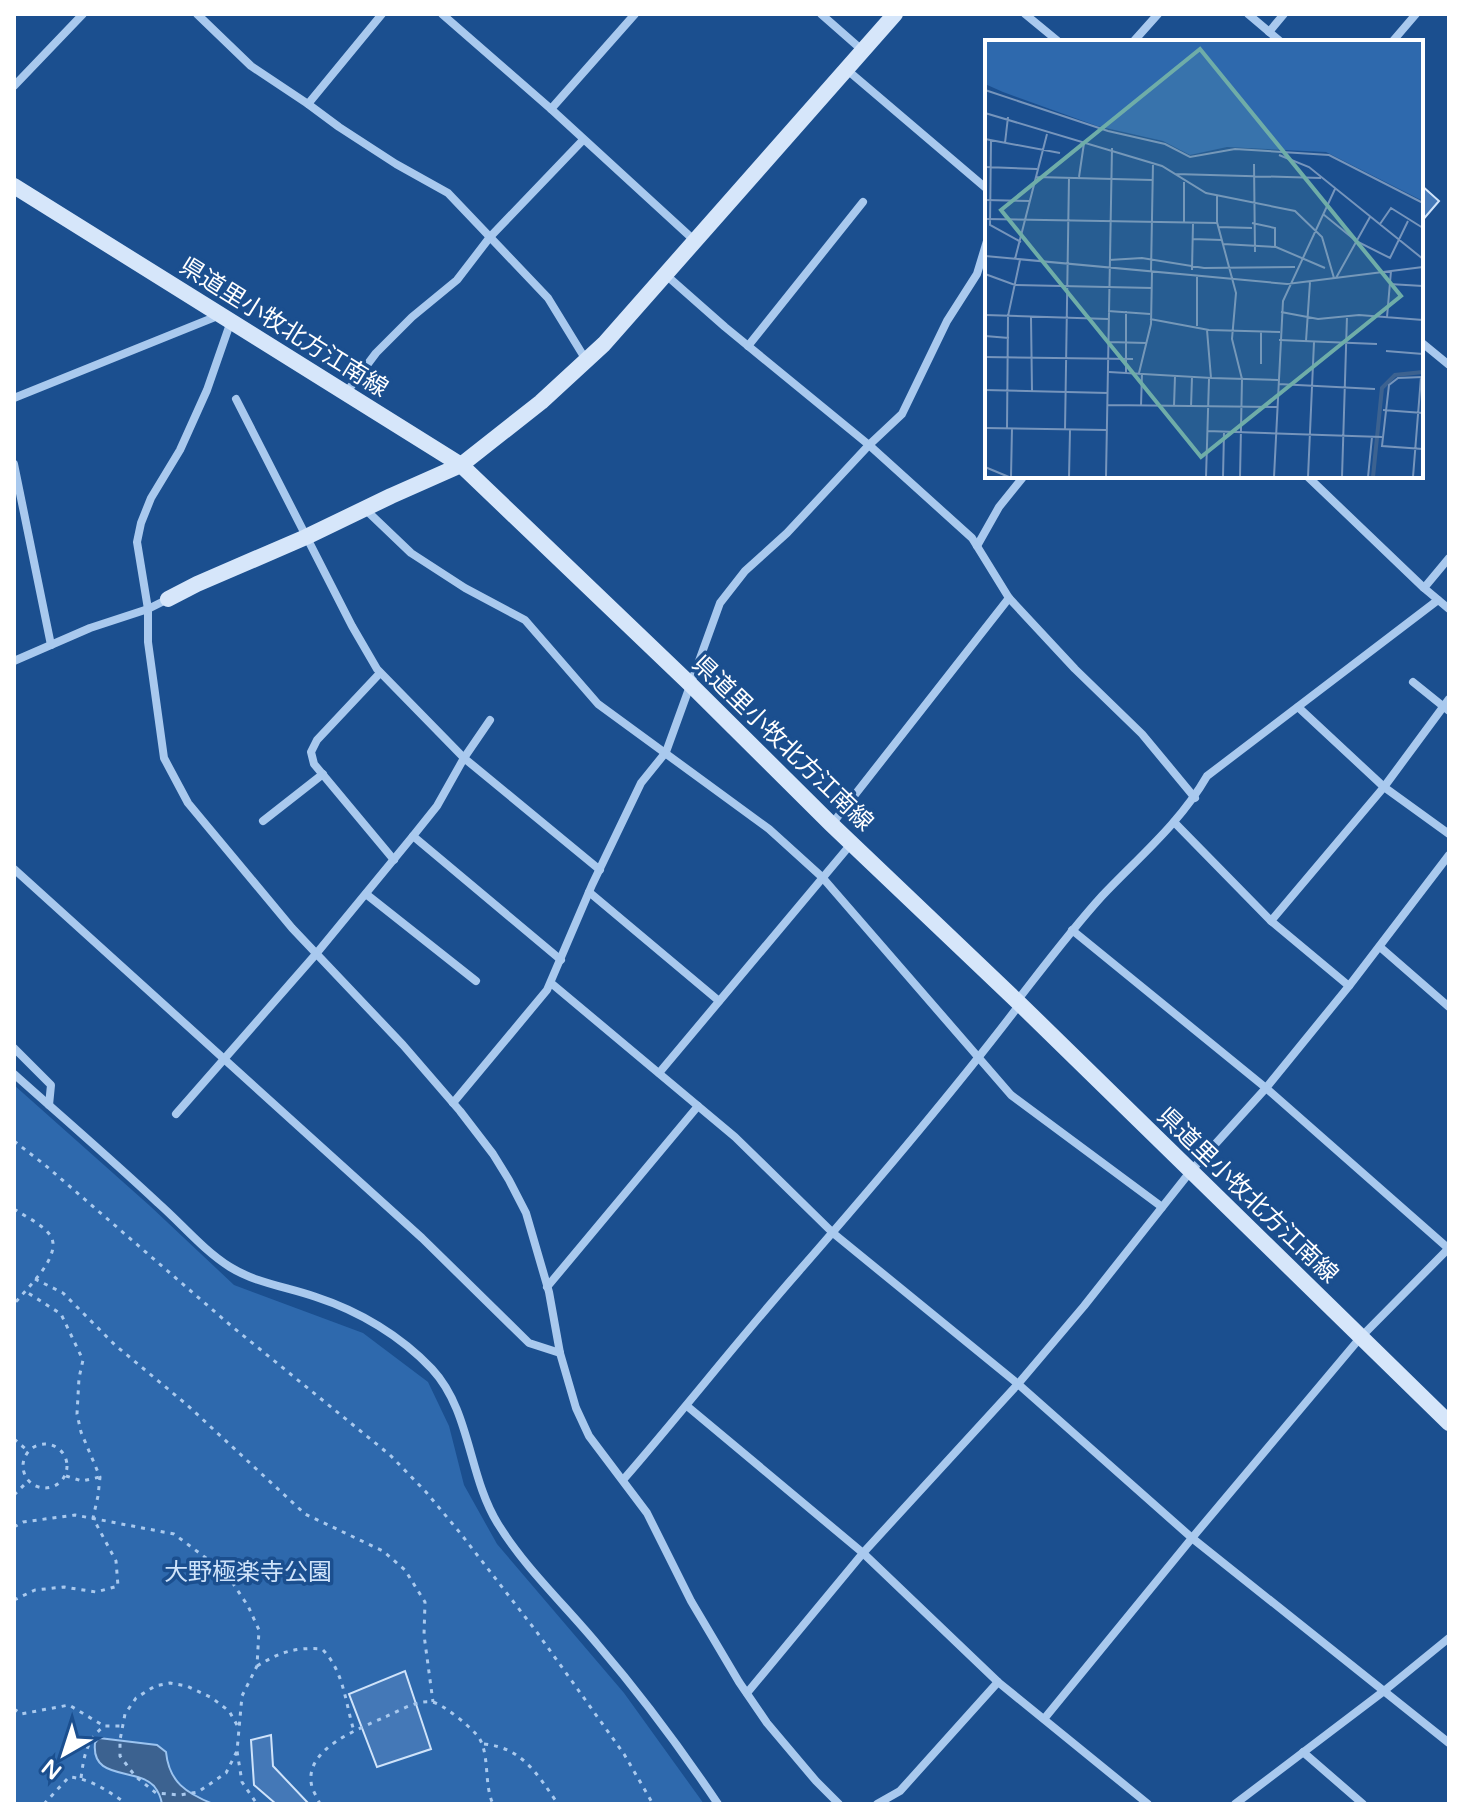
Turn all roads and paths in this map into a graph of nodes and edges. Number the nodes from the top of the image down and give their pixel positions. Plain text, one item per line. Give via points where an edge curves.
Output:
1 (83, 14) edge
2 (197, 14) edge
3 (382, 14) edge
4 (442, 14) edge
5 (635, 14) edge
6 (821, 14) edge
7 (895, 14) edge
8 (1025, 14) edge
9 (1158, 14) edge
10 (1248, 14) edge
11 (1284, 14) edge
12 (1416, 14) edge
13 (1269, 32) junction
14 (1057, 40) edge
15 (1135, 40) edge
16 (1279, 40) edge
17 (1394, 40) edge
18 (862, 50) junction
19 (846, 69) junction
20 (14, 86) edge
21 (308, 104) junction
22 (551, 109) junction
23 (583, 140) junction
24 (14, 186) edge
25 (985, 187) edge
26 (863, 202) dead end
27 (490, 237) junction
28 (695, 241) junction
29 (985, 248) edge
30 (666, 275) junction
31 (226, 318) junction
32 (1423, 344) edge
33 (748, 346) junction
34 (586, 360) junction
35 (1449, 365) edge
36 (346, 394) junction
37 (14, 398) edge
38 (236, 399) dead end
39 (869, 445) junction
40 (14, 464) edge
41 (461, 465) junction
42 (1022, 478) edge
43 (1309, 478) edge
44 (365, 509) junction
45 (306, 537) junction
46 (977, 546) junction
47 (1449, 558) edge
48 (1424, 588) junction
49 (1009, 598) junction
50 (168, 599) joint
51 (1438, 600) junction
52 (148, 609) junction
53 (1449, 609) edge
54 (51, 645) junction
55 (14, 661) edge
56 (380, 673) junction
57 (1413, 682) dead end
58 (691, 685) junction
59 (1447, 705) edge
60 (1298, 707) junction
61 (490, 720) dead end
62 (666, 752) junction
63 (464, 758) junction
64 (323, 774) junction
65 (1384, 787) junction
66 (1195, 798) junction
67 (263, 821) dead end
68 (1174, 822) junction
69 (831, 824) junction
70 (1449, 834) edge
71 (413, 836) junction
72 (851, 843) junction
73 (1449, 855) edge
74 (394, 860) junction
75 (14, 869) edge
76 (600, 870) junction
77 (822, 877) junction
78 (589, 892) junction
79 (366, 894) junction
80 (1271, 921) junction
81 (1072, 930) junction
82 (1380, 947) junction
83 (316, 954) junction
84 (561, 960) junction
85 (476, 981) dead end
86 (551, 983) junction
87 (1349, 986) junction
88 (719, 1001) junction
89 (1018, 1003) junction
90 (1449, 1007) edge
91 (14, 1048) edge
92 (224, 1058) junction
93 (978, 1058) junction
94 (659, 1073) junction
95 (14, 1074) edge
96 (1266, 1088) junction
97 (453, 1103) junction
98 (49, 1105) junction
99 (698, 1106) junction
100 (176, 1114) dead end
101 (14, 1141) edge
102 (1190, 1172) junction
103 (1162, 1207) junction
104 (14, 1209) edge
105 (833, 1233) junction
106 (1449, 1249) edge
107 (35, 1279) junction
108 (547, 1287) junction
109 (25, 1291) junction
110 (14, 1304) edge
111 (1360, 1338) junction
112 (560, 1353) junction
113 (1018, 1384) junction
114 (687, 1406) junction
115 (1449, 1423) edge
116 (14, 1439) edge
117 (28, 1451) junction
118 (66, 1476) junction
119 (100, 1477) junction
120 (28, 1480) junction
121 (623, 1480) junction
122 (14, 1495) edge
123 (93, 1518) junction
124 (14, 1527) edge
125 (1192, 1538) junction
126 (863, 1553) junction
127 (14, 1600) edge
128 (1449, 1638) edge
129 (257, 1666) junction
130 (998, 1682) junction
131 (1384, 1691) junction
132 (747, 1693) junction
133 (433, 1702) junction
134 (14, 1709) edge
135 (1044, 1719) junction
136 (104, 1726) junction
137 (123, 1726) junction
138 (238, 1727) junction
139 (354, 1731) junction
140 (1449, 1743) edge
141 (483, 1744) junction
142 (237, 1751) junction
143 (1303, 1752) junction
144 (81, 1778) junction
145 (44, 1804) edge
146 (127, 1804) edge
147 (257, 1804) edge
148 (320, 1804) edge
149 (493, 1804) edge
150 (558, 1804) edge
151 (653, 1804) edge
152 (718, 1804) edge
153 (839, 1804) edge
154 (877, 1804) edge
155 (1148, 1804) edge
156 (1235, 1804) edge
157 (1363, 1804) edge

1 - 20 street
2 - 21 street via 251,66
3 - 21 street
4 - 22 street
5 - 22 street
6 - 18 street
7 - 18 main road
8 - 14 street
9 - 15 street
10 - 13 street
11 - 13 street
12 - 17 street
13 - 16 street
18 - 19 main road
19 - 25 street
19 - 28 main road
21 - 27 street via 448,193
22 - 23 street
23 - 27 street
23 - 28 street
24 - 31 main road, 県道里小牧北方江南線
26 - 33 street
27 - 34 street via 548,298
27 - 36 street via 457,280 376,353
28 - 30 main road
29 - 39 street via 977,274 947,321 902,414
30 - 33 street
30 - 34 main road
31 - 36 main road, 県道里小牧北方江南線
31 - 37 street
31 - 52 street via 207,390 141,523 137,542
32 - 35 street
33 - 39 street
34 - 41 main road
36 - 41 main road, 県道里小牧北方江南線
38 - 45 street
39 - 46 street
39 - 58 street via 720,603
40 - 54 street
41 - 44 main road
41 - 58 main road, 県道里小牧北方江南線
42 - 46 street
43 - 48 street
44 - 45 main road
44 - 62 street via 411,553 525,620 598,704
45 - 50 main road
45 - 56 street
46 - 49 street
47 - 48 street
48 - 51 street
49 - 66 street via 1142,734
49 - 69 street
50 - 52 street
51 - 53 street
51 - 60 street
52 - 54 street
52 - 83 street via 164,758 188,803
54 - 55 street
56 - 63 street
56 - 64 street via 317,740 311,752
57 - 59 street
58 - 62 street
58 - 69 main road, 県道里小牧北方江南線
59 - 65 street
60 - 65 street
60 - 66 street via 1207,776
61 - 63 street
62 - 76 street via 641,783
62 - 77 street via 769,829
63 - 71 street
63 - 76 street
64 - 67 street
64 - 74 street
65 - 70 street
65 - 80 street
66 - 68 street
68 - 80 street
68 - 81 street
69 - 72 main road, 県道里小牧北方江南線
71 - 74 street
71 - 84 street
72 - 77 street
72 - 89 main road, 県道里小牧北方江南線
73 - 82 street
74 - 79 street
75 - 92 street
76 - 78 street
77 - 88 street
77 - 93 street
78 - 84 street
78 - 88 street
79 - 83 street
79 - 85 street
80 - 87 street
81 - 89 street
81 - 96 street
82 - 87 street
82 - 90 street
83 - 92 street
83 - 97 street
84 - 86 street
86 - 94 street
86 - 97 street
87 - 96 street
88 - 94 street
89 - 93 street
89 - 102 main road, 県道里小牧北方江南線
91 - 98 street via 51,1085
92 - 100 street
92 - 112 street via 529,1343
93 - 103 street via 1011,1095
93 - 105 street
94 - 99 street
95 - 98 street
96 - 102 street
96 - 106 street
97 - 108 street via 493,1154 521,1202
98 - 152 street via 230,1267 370,1320 434,1371 461,1420 482,1493 497,1523 640,1696
99 - 105 street
99 - 108 street
101 - 151 path via 390,1455 426,1492 536,1631
102 - 103 street
102 - 111 main road, 県道里小牧北方江南線
103 - 113 street
104 - 107 path via 52,1237 49,1261
105 - 113 street
105 - 114 street
106 - 111 street
107 - 109 path
107 - 133 path via 63,1293 305,1514 383,1551 405,1570 425,1602
108 - 112 street
109 - 110 path
109 - 119 path via 61,1314 83,1360 77,1414
111 - 115 main road, 県道里小牧北方江南線
111 - 125 street
112 - 121 street via 589,1436
113 - 125 street
113 - 126 street
114 - 121 street
114 - 126 street
116 - 117 path
117 - 118 path via 40,1444 55,1445 65,1455
117 - 120 path via 23,1466
118 - 119 path via 82,1481
118 - 120 path via 48,1488
119 - 123 path
120 - 122 path
121 - 132 street via 647,1513 691,1601
123 - 124 path via 75,1515
123 - 127 path via 116,1561 118,1586 96,1592 35,1590
123 - 129 path via 174,1534 226,1573 259,1630
125 - 131 street
125 - 135 street
126 - 130 street
126 - 132 street
128 - 131 street
129 - 138 path via 242,1696
129 - 139 path via 278,1653 322,1649 341,1677
130 - 135 street
130 - 154 street via 900,1791
131 - 140 street
131 - 143 street
132 - 153 street
133 - 139 path via 415,1704
133 - 141 path via 461,1720
134 - 136 path via 21,1714 69,1705
135 - 155 street
136 - 137 path
136 - 144 path via 84,1755
137 - 138 path via 136,1698 170,1683 212,1698
137 - 142 path via 120,1756 156,1793 198,1792 226,1773
138 - 142 path
139 - 148 path via 328,1746 316,1761 312,1786
141 - 149 path
141 - 150 path via 515,1753 543,1780
142 - 147 path via 242,1782
143 - 156 street
143 - 157 street
144 - 145 path via 69,1777
144 - 146 path

